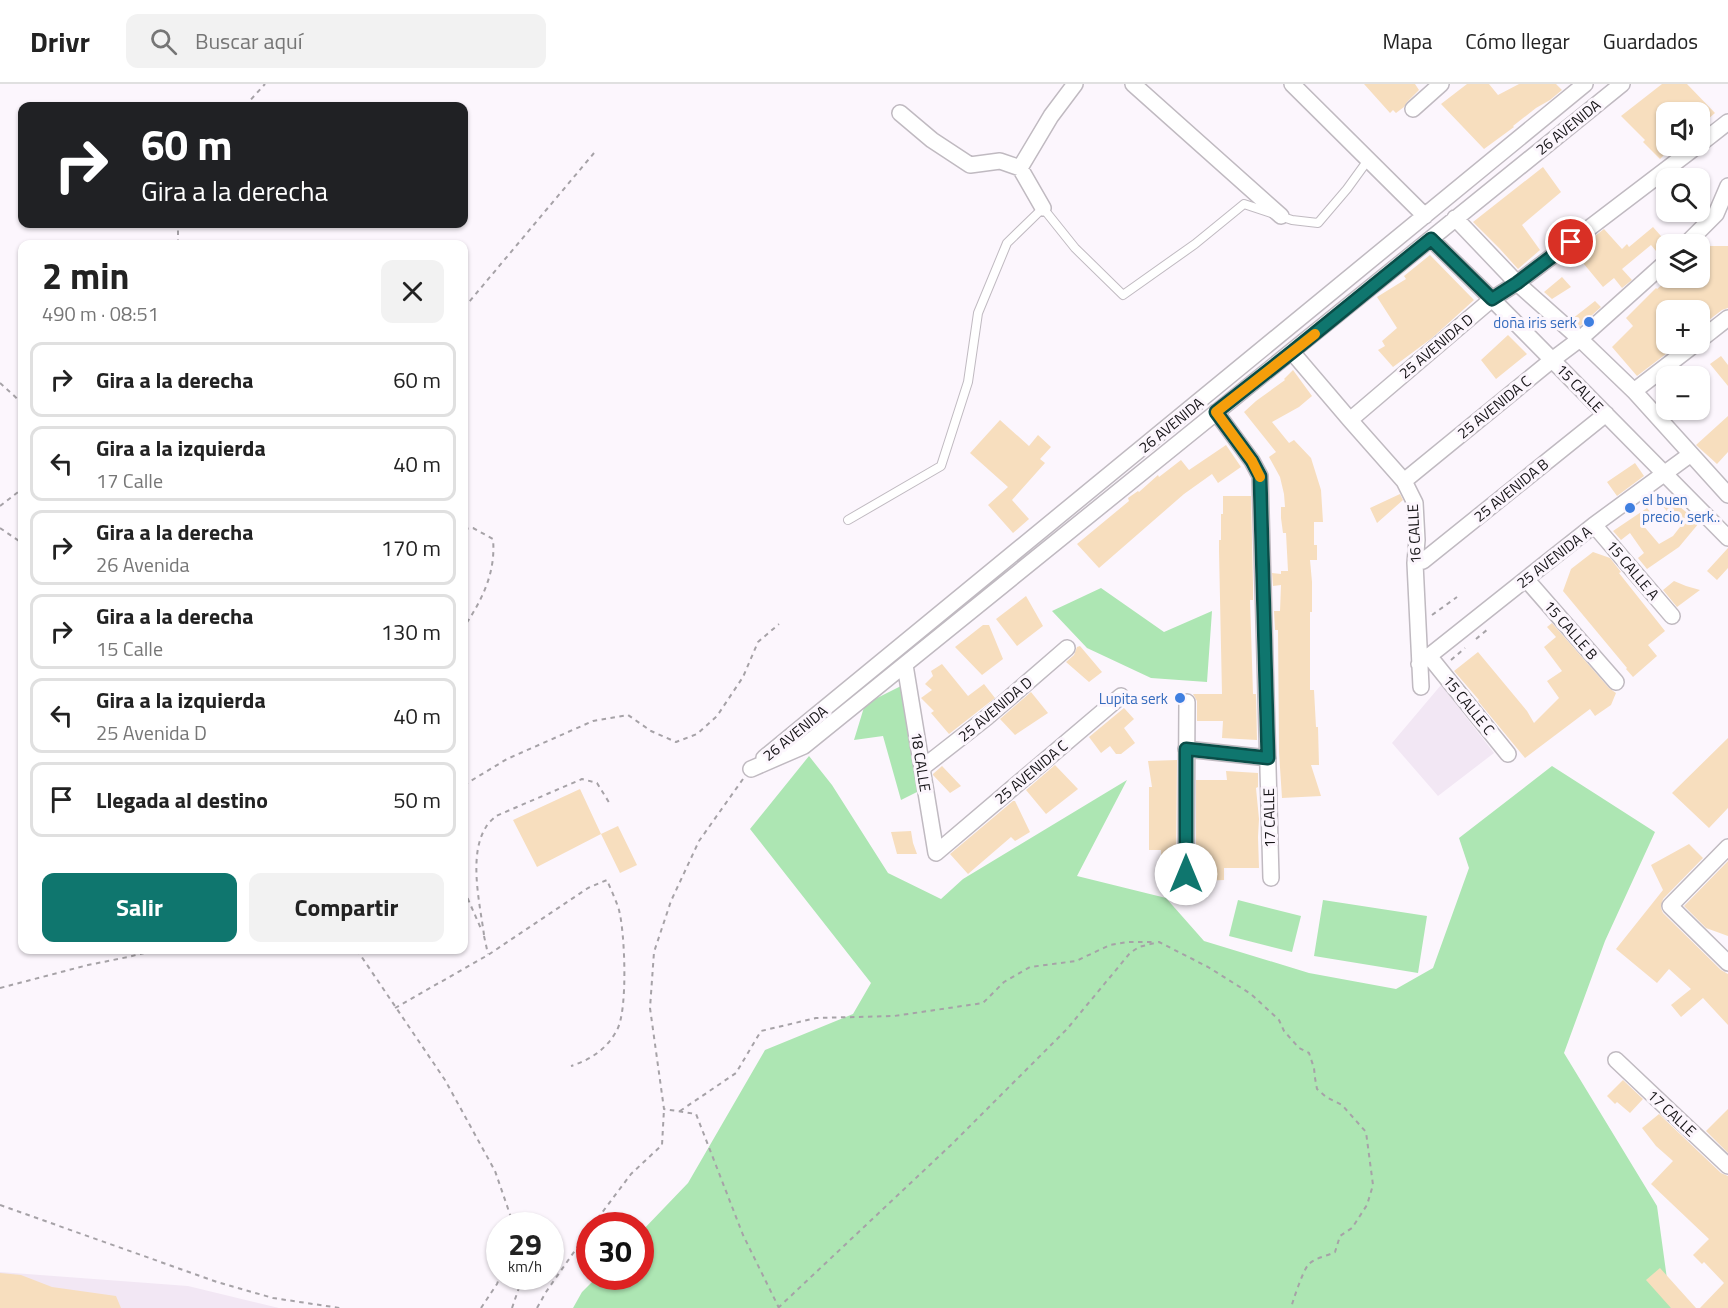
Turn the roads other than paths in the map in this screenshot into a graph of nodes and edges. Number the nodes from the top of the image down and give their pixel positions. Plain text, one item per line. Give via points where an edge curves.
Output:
1 (1075, 84) edge
2 (1133, 84) edge
3 (1293, 84) edge
4 (1441, 84) edge
5 (1586, 84) edge
6 (1622, 84) edge
7 (1413, 110) dead end
8 (900, 113) dead end
9 (1728, 122) edge
10 (1710, 136) edge
11 (1684, 156) edge
12 (1368, 160) junction
13 (1020, 168) junction
14 (1728, 186) edge
15 (1043, 208) junction
16 (1281, 216) junction
17 (1425, 216) junction
18 (1455, 218) junction
19 (1696, 234) edge
20 (1431, 239) junction
21 (1656, 271) edge
22 (1517, 283) junction
23 (1492, 299) junction
24 (1728, 318) edge
25 (1710, 332) edge
26 (1580, 339) junction
27 (1292, 352) junction
28 (1682, 354) edge
29 (1552, 360) junction
30 (1634, 391) junction
31 (1216, 412) junction
32 (1606, 414) junction
33 (1350, 420) junction
34 (1691, 454) junction
35 (1664, 473) junction
36 (1404, 481) junction
37 (1728, 495) edge
38 (848, 520) dead end
39 (1594, 525) junction
40 (1728, 538) edge
41 (1415, 563) junction
42 (1526, 579) junction
43 (1672, 616) dead end
44 (1066, 648) dead end
45 (1424, 660) junction
46 (905, 664) junction
47 (1616, 682) dead end
48 (1421, 687) dead end
49 (1121, 696) dead end
50 (1187, 702) dead end
51 (1186, 749) junction
52 (1508, 754) dead end
53 (1268, 758) junction
54 (921, 768) junction
55 (942, 848) joint
56 (1727, 849) edge
57 (1186, 874) dead end
58 (1271, 878) dead end
59 (1728, 963) edge
60 (1616, 1060) dead end
61 (1728, 1166) edge

1 - 13 street
2 - 16 street
3 - 12 street
4 - 7 street
5 - 17 street, 26 AVENIDA
6 - 18 street, 26 AVENIDA
8 - 13 street via 970,165 1000,161
9 - 10 street, 25 AVENIDA D
11 - 22 street, 25 AVENIDA D
12 - 16 lane via 1318,224
12 - 17 street
13 - 15 street
14 - 19 street via 1716,214
15 - 16 lane via 1075,248 1123,295 1244,204
15 - 38 lane via 1007,243 978,313 968,382 941,466
17 - 46 street, 26 AVENIDA via 751,769 804,746
18 - 20 street, 26 AVENIDA
18 - 22 street
20 - 23 street, 15 CALLE
20 - 27 street, 26 AVENIDA
21 - 26 street, 25 AVENIDA C
22 - 23 street, 25 AVENIDA D
22 - 26 street
23 - 29 street, 15 CALLE
23 - 33 street, 25 AVENIDA D
24 - 25 street
26 - 29 street, 25 AVENIDA C
26 - 30 street
27 - 31 street, 26 AVENIDA
27 - 33 street, 16 CALLE
28 - 30 street
29 - 32 street, 15 CALLE
29 - 36 street, 25 AVENIDA C
30 - 34 street
31 - 46 street, 26 AVENIDA
31 - 53 street, 17 CALLE via 1260,476
32 - 35 street, 15 CALLE
32 - 41 street, 25 AVENIDA B via 1423,561
33 - 36 street, 16 CALLE
34 - 35 street, 25 AVENIDA A
34 - 37 street
35 - 39 street, 25 AVENIDA A
35 - 40 street, 15 CALLE
36 - 41 street, 16 CALLE via 1415,503
39 - 42 street, 25 AVENIDA A
39 - 43 street, 15 CALLE A
41 - 45 street, 16 CALLE
42 - 45 street, 25 AVENIDA A
42 - 47 street, 15 CALLE B
44 - 54 street, 25 AVENIDA D
45 - 48 street, 16 CALLE
45 - 52 street, 15 CALLE C
46 - 54 street, 18 CALLE
49 - 55 street, 25 AVENIDA C
50 - 51 street
51 - 53 street
51 - 57 street
53 - 58 street, 17 CALLE
54 - 55 street, 18 CALLE via 936,853
56 - 59 street via 1670,906
60 - 61 street, 17 CALLE

